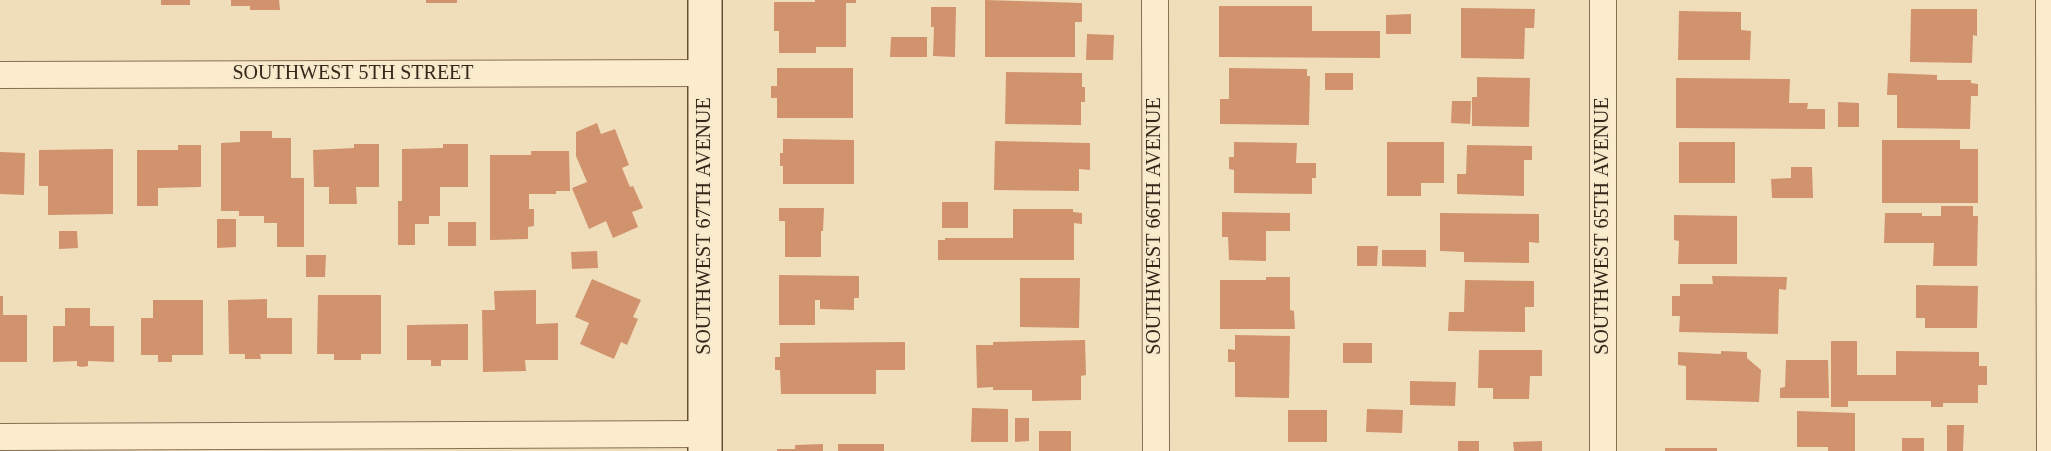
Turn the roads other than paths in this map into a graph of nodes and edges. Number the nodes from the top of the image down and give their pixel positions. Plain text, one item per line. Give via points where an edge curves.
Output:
1 (705, 0) edge
2 (1155, 0) edge
3 (1603, 0) edge
4 (2049, 0) edge
5 (705, 73) junction
6 (0, 75) edge
7 (0, 437) edge
8 (705, 443) edge
9 (1156, 451) edge
10 (1603, 451) edge
11 (2050, 451) edge

1 - 5 main road, SOUTHWEST 67TH AVENUE
2 - 9 street, SOUTHWEST 66TH AVENUE
3 - 10 street, SOUTHWEST 65TH AVENUE
4 - 11 street
5 - 6 street, SOUTHWEST 5TH STREET
5 - 8 main road, SOUTHWEST 67TH AVENUE
7 - 8 street

